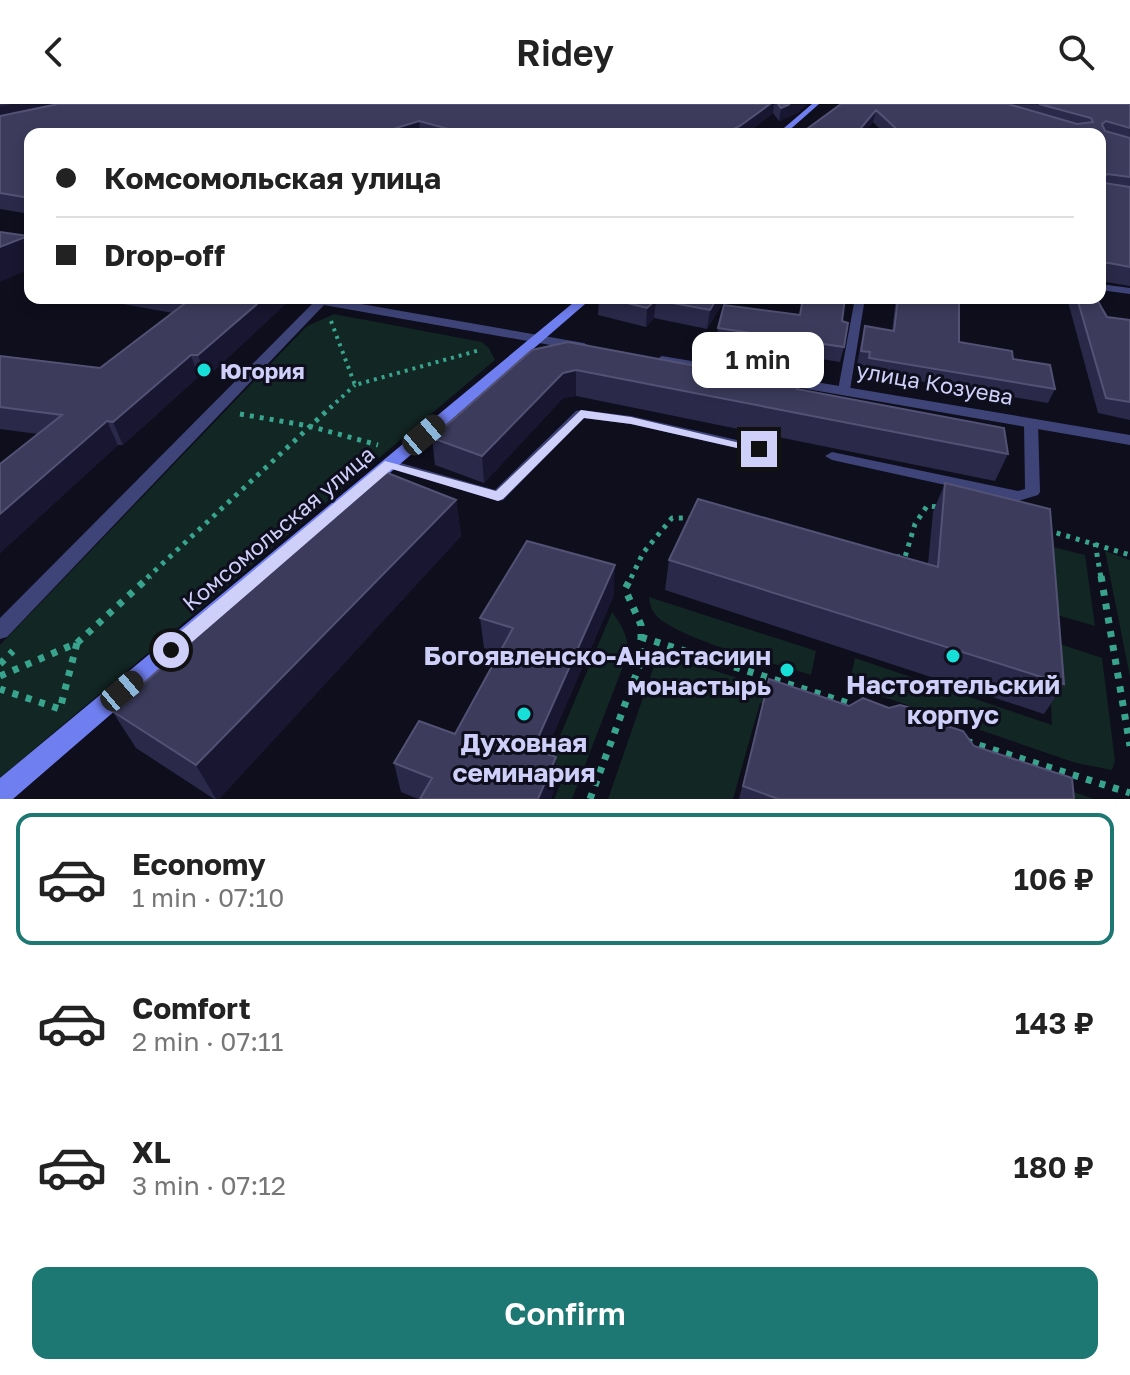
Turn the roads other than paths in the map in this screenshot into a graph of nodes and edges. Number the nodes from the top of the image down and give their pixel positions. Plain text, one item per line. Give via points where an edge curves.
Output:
1 (816, 104) edge
2 (788, 128) edge
3 (1106, 288) edge
4 (1130, 291) edge
5 (310, 304) edge
6 (342, 304) edge
7 (579, 304) edge
8 (859, 304) edge
9 (537, 339) junction
10 (602, 350) edge
11 (648, 358) edge
12 (844, 390) junction
13 (1031, 423) junction
14 (1130, 440) edge
15 (759, 449) dead end
16 (832, 456) dead end
17 (396, 460) junction
18 (0, 631) edge
19 (0, 794) edge

1 - 2 street
3 - 4 lane
5 - 18 street via 215,410
6 - 9 street
7 - 9 street, Комсомольская улица
8 - 12 lane
9 - 10 street
9 - 17 street, Комсомольская улица
11 - 12 street, улица Козуева
12 - 13 street, улица Козуева
13 - 14 street, улица Козуева
13 - 16 lane via 1033,492 1018,496
15 - 17 lane via 581,414 498,496
17 - 19 street, Комсомольская улица

